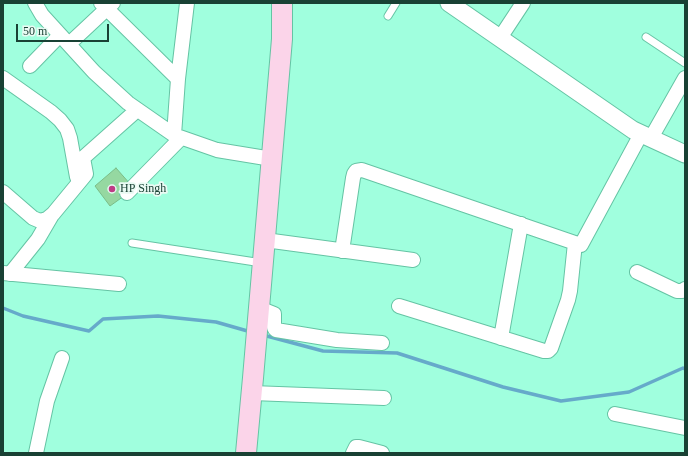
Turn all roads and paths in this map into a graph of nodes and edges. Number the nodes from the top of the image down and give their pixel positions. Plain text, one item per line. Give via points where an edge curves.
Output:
1 (35, 3) edge
2 (187, 3) edge
3 (282, 3) edge
4 (396, 3) edge
5 (450, 3) edge
6 (523, 3) edge
7 (107, 5) edge
8 (388, 16) dead end
9 (646, 37) dead end
10 (500, 38) junction
11 (64, 39) junction
12 (685, 63) edge
13 (30, 66) dead end
14 (3, 78) edge
15 (685, 78) edge
16 (178, 79) junction
17 (137, 110) junction
18 (177, 136) junction
19 (646, 136) junction
20 (685, 154) edge
21 (272, 160) junction
22 (78, 183) junction
23 (3, 192) edge
24 (127, 193) dead end
25 (53, 214) junction
26 (521, 224) junction
27 (265, 240) junction
28 (132, 243) dead end
29 (575, 243) junction
30 (342, 250) junction
31 (413, 260) dead end
32 (263, 263) junction
33 (637, 272) dead end
34 (7, 273) edge
35 (119, 284) dead end
36 (685, 289) edge
37 (399, 306) dead end
38 (259, 310) junction
39 (501, 338) junction
40 (382, 343) dead end
41 (62, 358) dead end
42 (253, 386) junction
43 (384, 398) dead end
44 (615, 414) dead end
45 (685, 428) edge
46 (36, 453) edge
47 (246, 453) edge
48 (352, 453) edge
49 (382, 453) edge

1 - 11 street via 42,15
2 - 16 street
3 - 21 main road via 282,39
4 - 8 lane
5 - 10 street
6 - 10 street
7 - 11 street
7 - 16 street
9 - 12 lane
10 - 19 street via 633,130
11 - 13 street
11 - 17 street via 94,72
14 - 22 street via 51,112 67,129
15 - 19 street
16 - 18 street
17 - 18 street
17 - 22 street via 83,158 86,174
18 - 21 street via 217,150
18 - 24 street
19 - 20 street
19 - 29 street via 581,245
21 - 27 main road
22 - 25 street
23 - 25 street via 37,220 47,219
25 - 34 street via 38,239
26 - 29 street
26 - 30 street via 362,170 356,171 352,178
26 - 39 street
27 - 30 street
27 - 32 main road
28 - 32 lane
29 - 39 street via 568,300 551,348 544,352
30 - 31 street
32 - 38 main road
33 - 36 street via 678,291
34 - 35 street
37 - 39 street
38 - 40 street via 274,314 276,330 337,340
38 - 42 main road
41 - 46 street via 47,401
42 - 43 street
42 - 47 main road
44 - 45 street
48 - 49 street via 359,447

